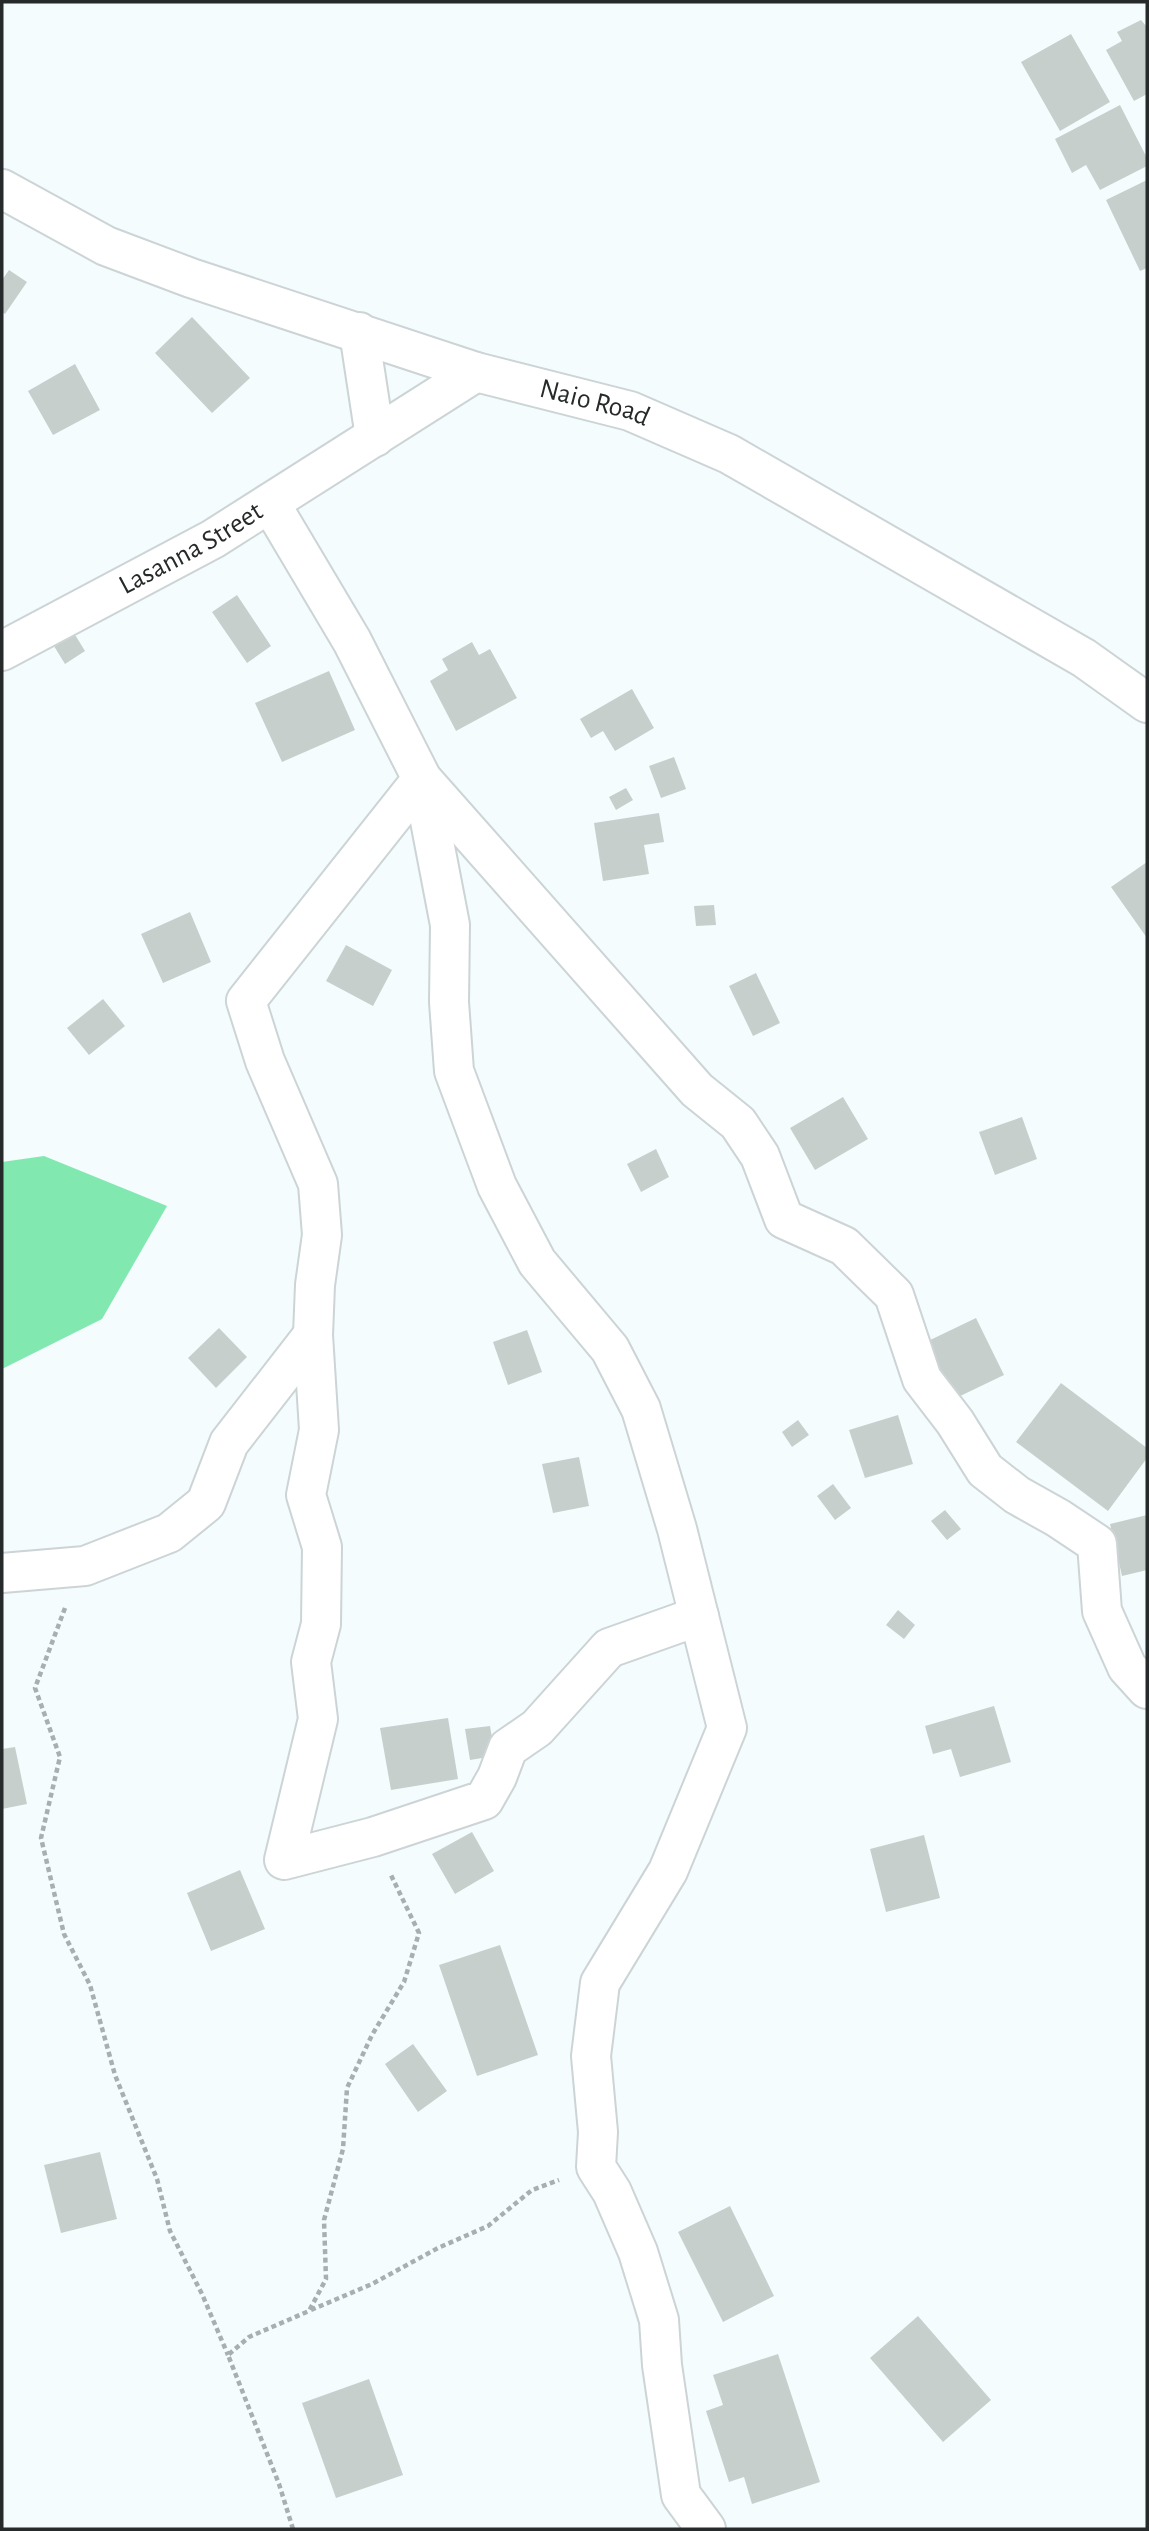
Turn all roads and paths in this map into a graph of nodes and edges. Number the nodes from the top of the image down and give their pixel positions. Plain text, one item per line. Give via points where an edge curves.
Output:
1 (2, 189) edge
2 (359, 331) junction
3 (476, 372) junction
4 (375, 437) junction
5 (270, 503) junction
6 (2, 651) edge
7 (1147, 702) edge
8 (422, 779) junction
9 (313, 1335) junction
10 (85, 1566) junction
11 (2, 1573) edge
12 (699, 1616) junction
13 (1147, 1689) edge
14 (373, 1837) junction
15 (596, 2167) junction
16 (309, 2311) junction
17 (228, 2355) junction
18 (293, 2529) edge
19 (706, 2529) edge

1 - 2 street, Naio Road via 106,246
2 - 3 street, Naio Road
2 - 4 street
3 - 4 street, Lasanna Street
3 - 7 street, Naio Road via 630,411 729,454 1084,658
4 - 5 street, Lasanna Street
5 - 6 street, Lasanna Street via 213,539
5 - 8 street via 352,641
8 - 9 street via 246,1001 265,1061 318,1184 322,1235
8 - 12 street via 450,925 454,1071 497,1186 537,1262 610,1349 641,1409
8 - 13 street via 697,1090 737,1123 760,1156 784,1219 844,1246 894,1295 922,1379 985,1470 1097,1544 1102,1611 1127,1667
9 - 10 street via 229,1443 206,1503 169,1533
9 - 14 street via 319,1430 306,1495 322,1547 321,1624 311,1661 318,1719 284,1860
10 - 11 street
10 - 17 path via 35,1688 60,1757 41,1838 65,1934 90,1985 116,2075 157,2179 170,2231
12 - 14 street via 610,1648 537,1728 508,1748 484,1800
12 - 15 street via 727,1728 668,1871 600,1983 591,2056 598,2132
14 - 16 path via 419,1933 404,1982 347,2088 344,2149 324,2220 326,2279
15 - 16 path via 532,2190 488,2226
15 - 19 street via 638,2252 659,2320 681,2495
16 - 17 path via 249,2337
17 - 18 path

